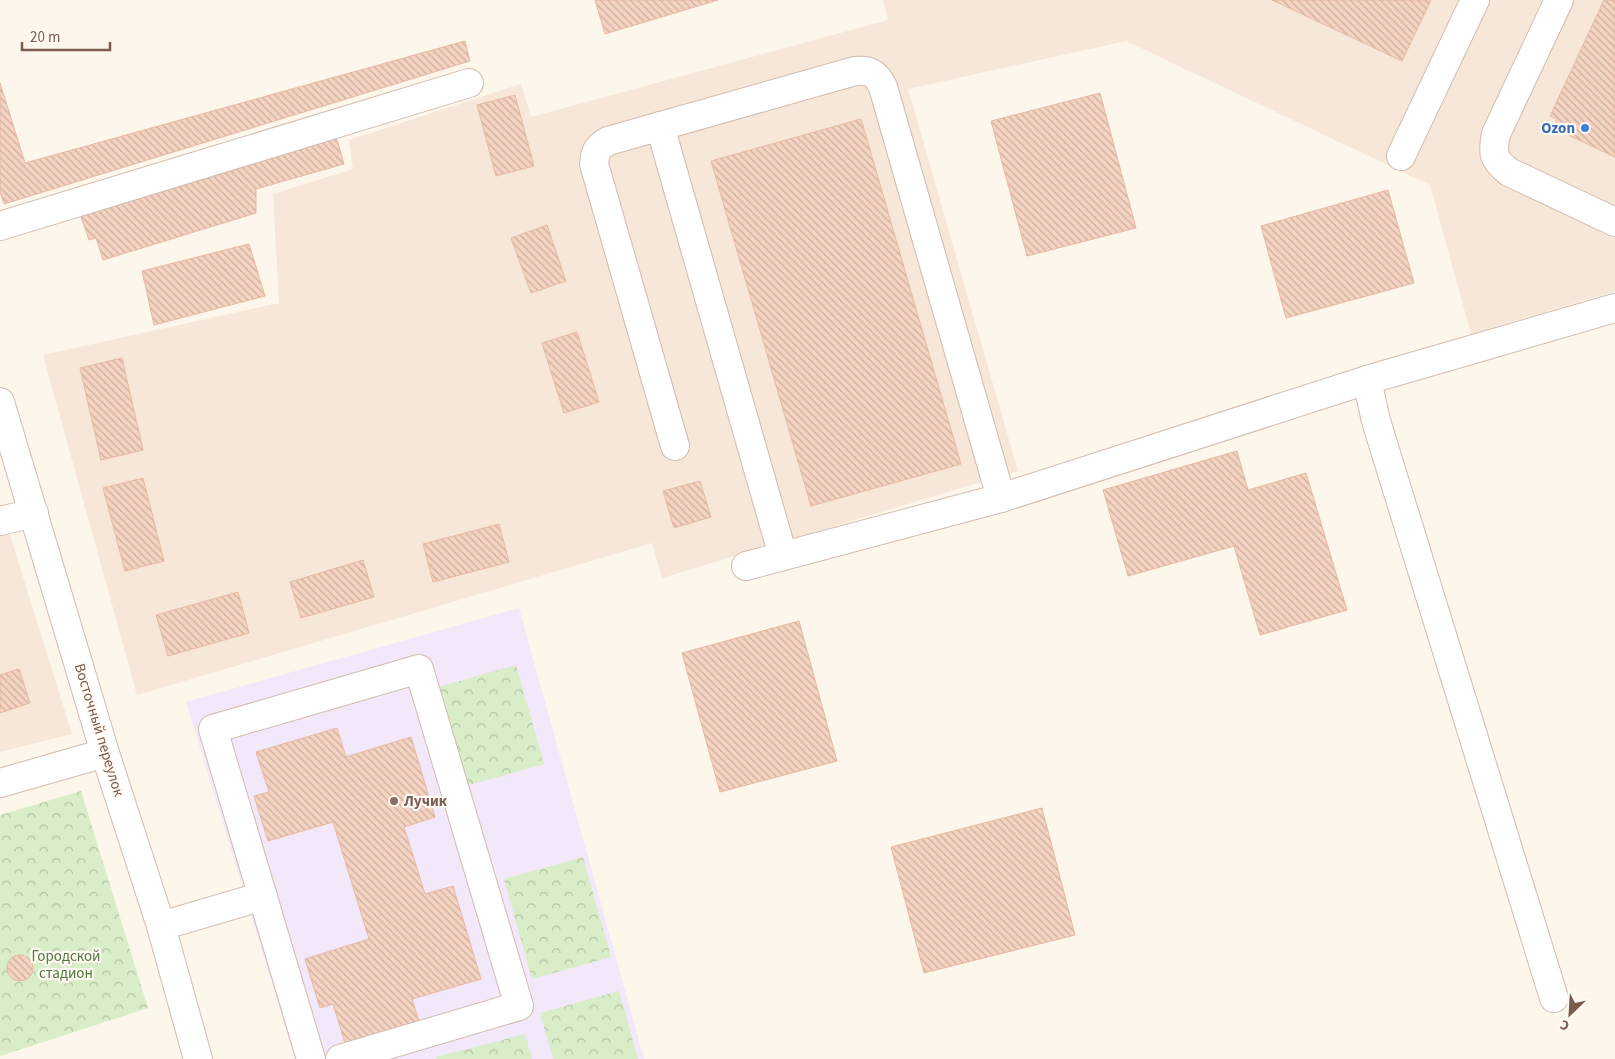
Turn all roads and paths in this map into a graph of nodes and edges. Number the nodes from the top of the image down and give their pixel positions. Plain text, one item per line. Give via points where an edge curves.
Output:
1 (1475, 0) edge
2 (1559, 0) edge
3 (469, 83) dead end
4 (660, 126) junction
5 (1401, 156) dead end
6 (1615, 222) edge
7 (0, 226) edge
8 (1615, 308) edge
9 (1367, 380) junction
10 (0, 402) edge
11 (675, 446) dead end
12 (1001, 498) junction
13 (34, 513) junction
14 (0, 521) edge
15 (783, 556) junction
16 (746, 566) dead end
17 (105, 753) junction
18 (0, 783) edge
19 (263, 896) junction
20 (161, 926) junction
21 (1554, 998) dead end
22 (198, 1059) edge
23 (311, 1059) edge
24 (340, 1059) edge

1 - 5 street
2 - 6 street via 1496,134 1493,149 1497,162 1509,172
3 - 7 street
4 - 11 street via 600,145 594,154 594,164
4 - 12 street via 855,71 867,70 878,77
4 - 15 street
8 - 9 street
9 - 12 street
9 - 21 street via 1376,421
10 - 13 street, Восточный переулок
12 - 15 street
13 - 14 street
13 - 17 street, Восточный переулок
15 - 16 street
17 - 18 street
17 - 20 street, Восточный переулок
19 - 20 street
19 - 23 street
19 - 24 street via 213,729 419,669 519,1006
20 - 22 street, Восточный переулок

